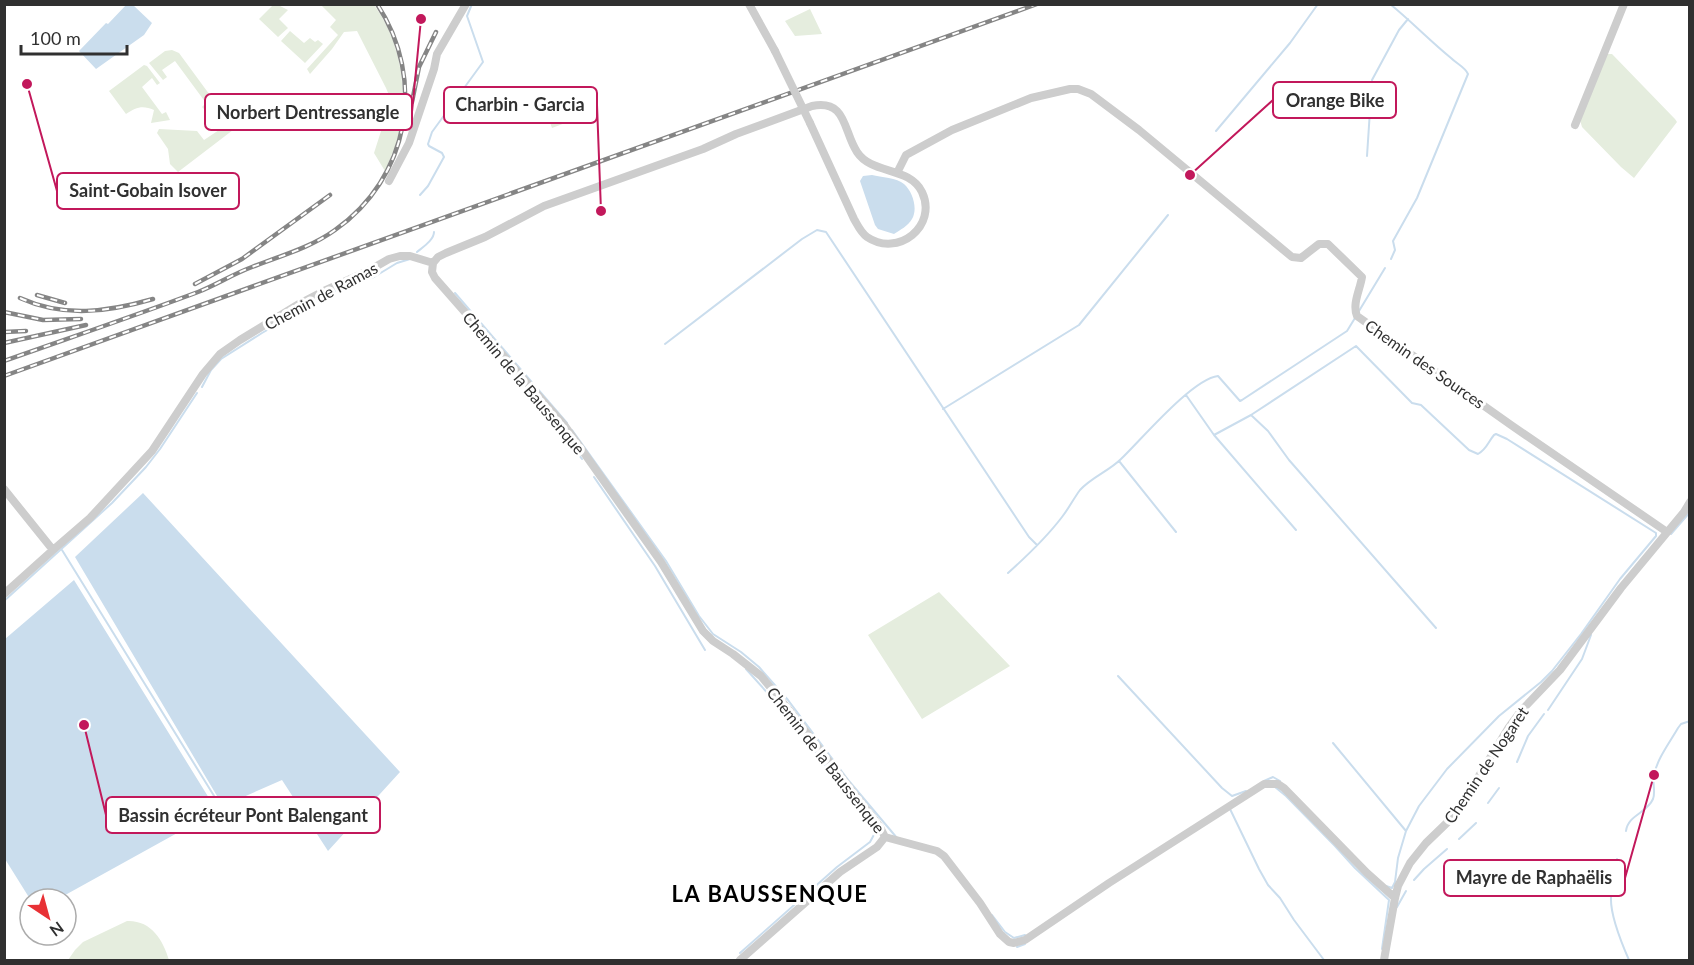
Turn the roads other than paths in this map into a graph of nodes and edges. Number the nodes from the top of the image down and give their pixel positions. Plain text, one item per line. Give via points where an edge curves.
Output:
1 (466, 4) edge
2 (749, 4) edge
3 (1624, 4) edge
4 (1575, 125) dead end
5 (897, 173) junction
6 (389, 182) dead end
7 (433, 263) junction
8 (4, 489) edge
9 (1689, 502) edge
10 (1667, 532) junction
11 (53, 550) junction
12 (4, 594) edge
13 (885, 837) junction
14 (1395, 898) junction
15 (740, 960) edge
16 (1384, 960) edge

1 - 6 street via 436,54 409,143
2 - 5 street, bridge via 861,232 885,244 904,241 915,234 924,220 926,205 922,193 915,182
3 - 4 street
5 - 7 street via 861,158 837,110 822,104 544,206 438,257
5 - 10 street, Chemin des Sources via 906,155 952,130 1031,98 1070,89 1084,90 1139,130 1292,257 1301,258 1319,244 1328,244 1362,278 1354,304 1357,316
7 - 11 street, Chemin de Ramas via 410,256 389,260 299,304 220,354 152,452 90,518
7 - 13 street, Chemin de la Baussenque via 435,278 565,426 661,562 703,631 761,676
8 - 11 street
9 - 10 street, Chemin de Nogaret
10 - 14 street, Chemin de Nogaret via 1560,670 1520,712 1455,815 1410,863
11 - 12 street, Chemin de Ramas
13 - 14 street, Chemin de la Baussenque via 944,856 1000,934 1014,943 1025,940 1264,784 1278,784
13 - 15 street
14 - 16 street, Chemin de Nogaret

